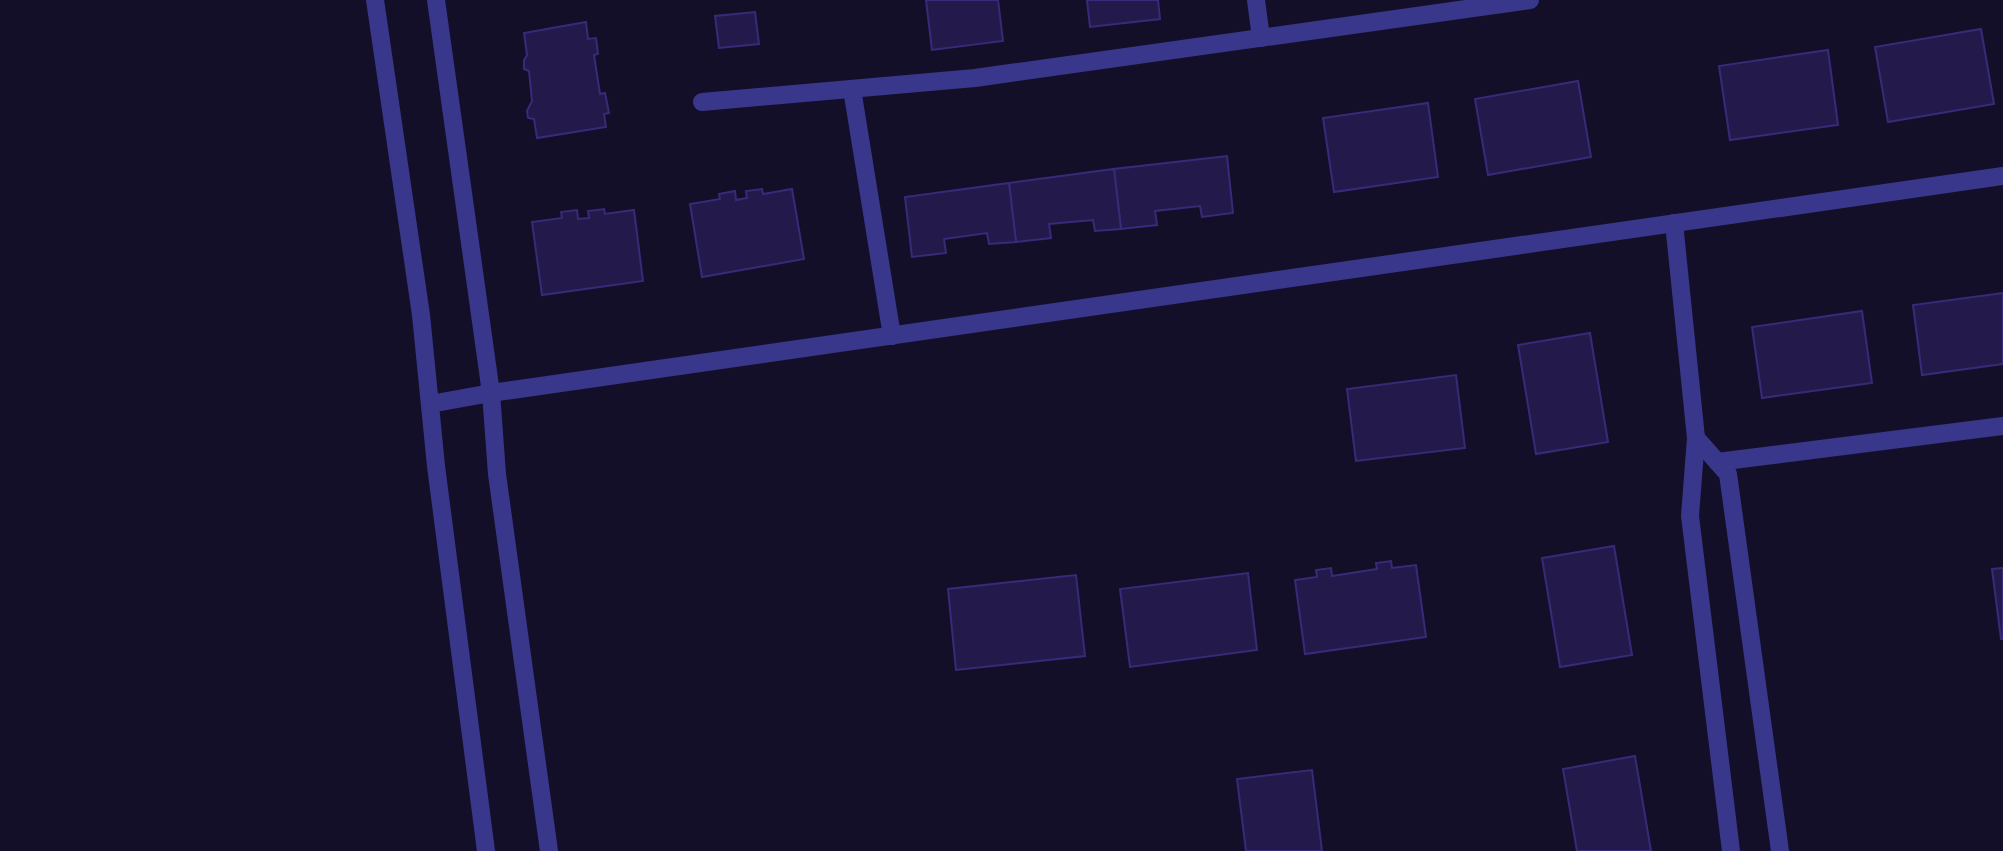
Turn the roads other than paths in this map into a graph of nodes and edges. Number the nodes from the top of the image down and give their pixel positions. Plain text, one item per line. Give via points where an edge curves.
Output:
1 (375, 0) edge
2 (436, 0) edge
3 (1256, 0) edge
4 (1530, 0) edge
5 (1261, 38) junction
6 (852, 89) junction
7 (702, 102) dead end
8 (2003, 176) edge
9 (1674, 223) junction
10 (892, 335) junction
11 (491, 393) junction
12 (430, 404) junction
13 (2003, 426) edge
14 (1696, 438) junction
15 (1717, 462) junction
16 (486, 851) edge
17 (549, 851) edge
18 (1731, 851) edge
19 (1780, 851) edge

1 - 12 street
2 - 11 street
3 - 5 street
4 - 5 street
5 - 6 street via 975,78
6 - 7 street
6 - 10 street
8 - 9 street
9 - 10 street
9 - 14 street
10 - 11 street
11 - 12 street
11 - 17 street via 497,474
12 - 16 street
13 - 15 street
14 - 15 street
14 - 18 street via 1690,516
15 - 19 street via 1728,474

